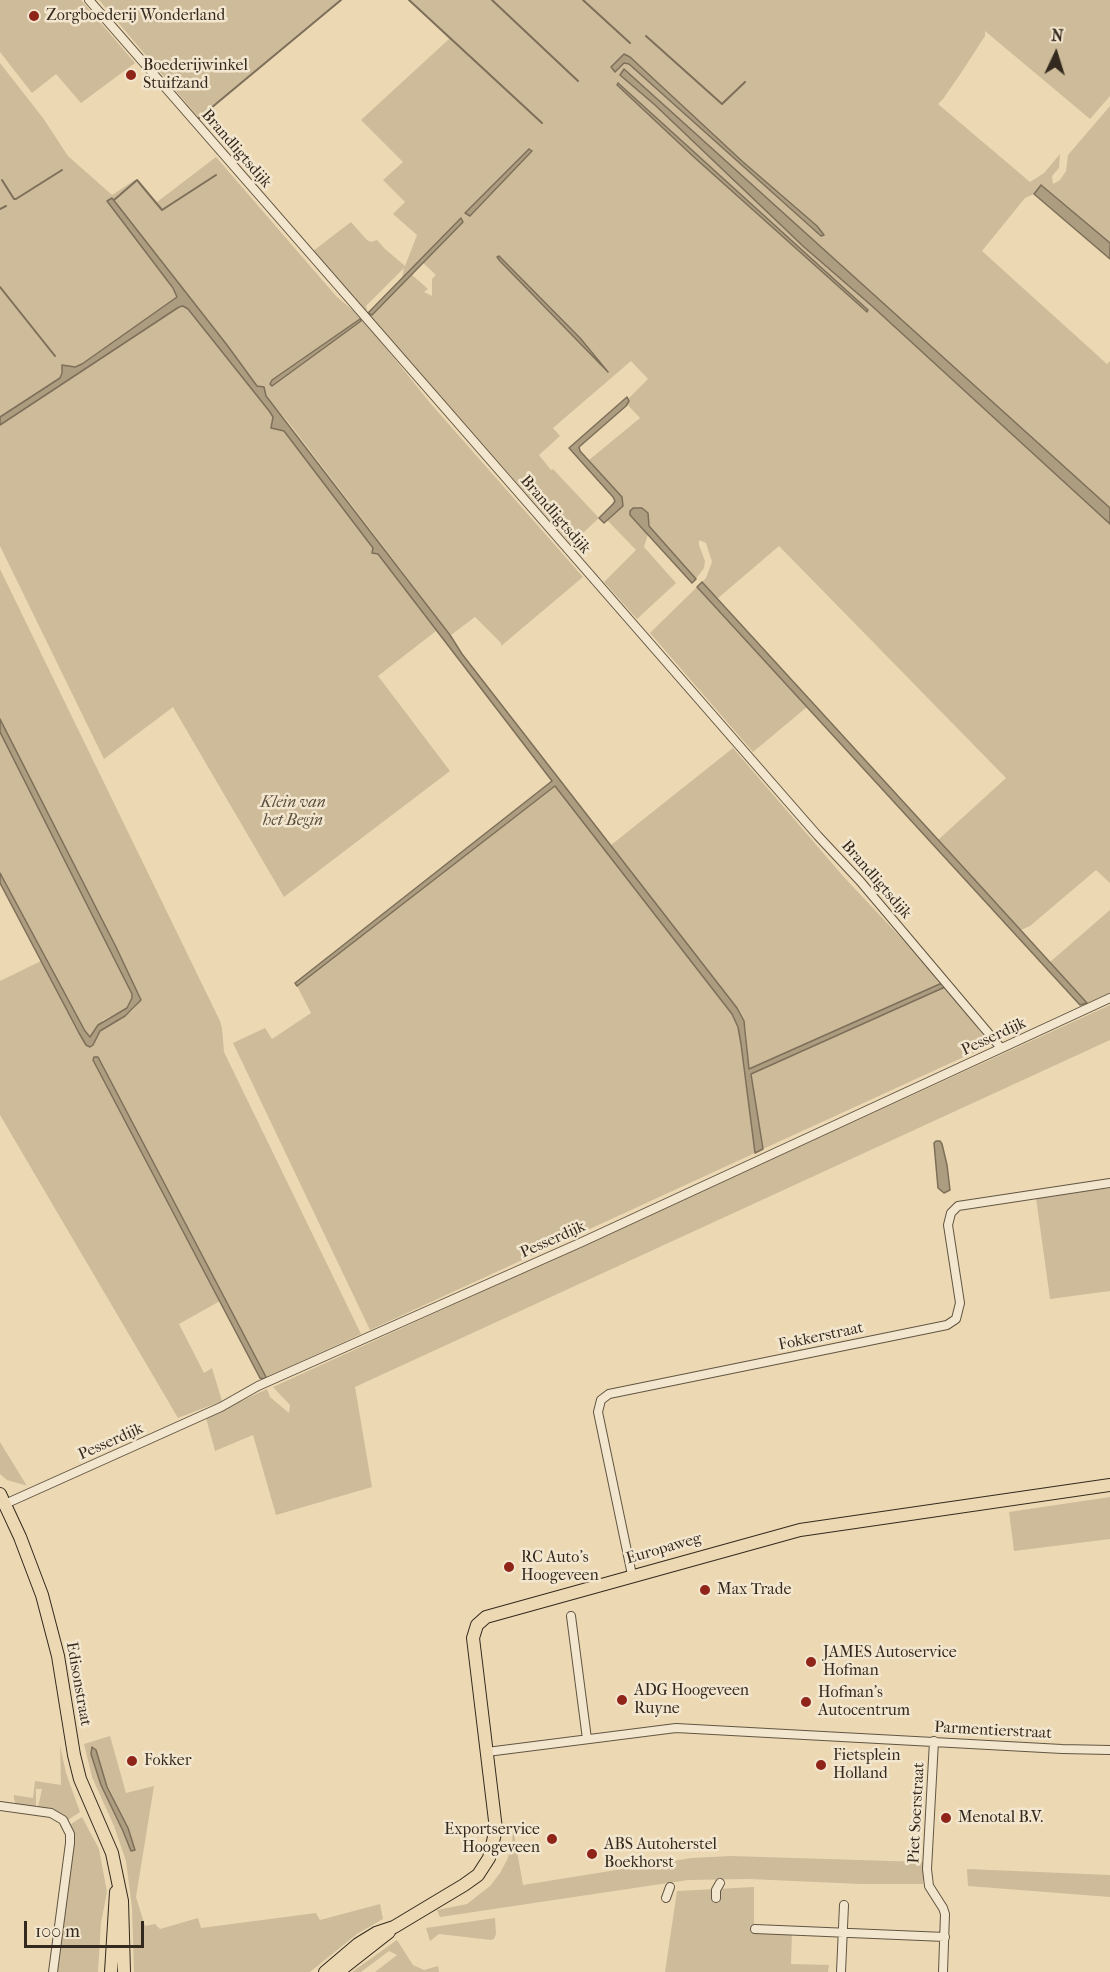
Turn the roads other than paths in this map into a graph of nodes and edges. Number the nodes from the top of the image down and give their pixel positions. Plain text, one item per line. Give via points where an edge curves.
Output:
1 (89, 0) edge
2 (1110, 998) edge
3 (1001, 1048) junction
4 (1110, 1183) edge
5 (1110, 1485) edge
6 (3, 1499) edge
7 (632, 1575) junction
8 (570, 1616) dead end
9 (587, 1739) junction
10 (934, 1741) junction
11 (1110, 1750) edge
12 (487, 1752) junction
13 (0, 1806) edge
14 (117, 1880) junction
15 (720, 1883) dead end
16 (670, 1887) dead end
17 (666, 1898) dead end
18 (716, 1898) dead end
19 (844, 1905) dead end
20 (394, 1927) junction
21 (755, 1929) dead end
22 (842, 1933) junction
23 (945, 1937) junction
24 (53, 1972) edge
25 (111, 1972) edge
26 (124, 1972) edge
27 (325, 1972) edge
28 (338, 1972) edge
29 (841, 1972) edge
30 (944, 1972) edge

1 - 3 street, Brandligtsdijk via 860,881
2 - 3 street, Pesserdijk
3 - 6 street, Pesserdijk via 582,1242 258,1386 221,1407
4 - 7 street, Fokkerstraat via 958,1206 948,1225 960,1303 956,1319 947,1325 609,1394 601,1400 598,1412
5 - 7 main road, Europaweg via 800,1530
6 - 14 main road, Edisonstraat via 42,1595 58,1656 80,1779 107,1837
7 - 12 main road, Europaweg via 491,1614 477,1625 473,1638
8 - 9 street
9 - 10 street, Parmentierstraat via 691,1728
9 - 12 street, Parmentierstraat
10 - 11 street, Parmentierstraat
10 - 23 street, Piet Soerstraat via 927,1869 929,1886 943,1908
12 - 20 main road, Europaweg via 496,1829 489,1858 478,1875
13 - 24 street via 51,1813 66,1824 70,1834
14 - 25 main road, Edisonstraat
14 - 26 main road, Edisonstraat via 122,1902
15 - 18 street
16 - 17 street
19 - 22 street
20 - 27 main road, Europaweg via 358,1944
20 - 28 main road, Europaweg
21 - 22 street
22 - 23 street
22 - 29 street
23 - 30 street

